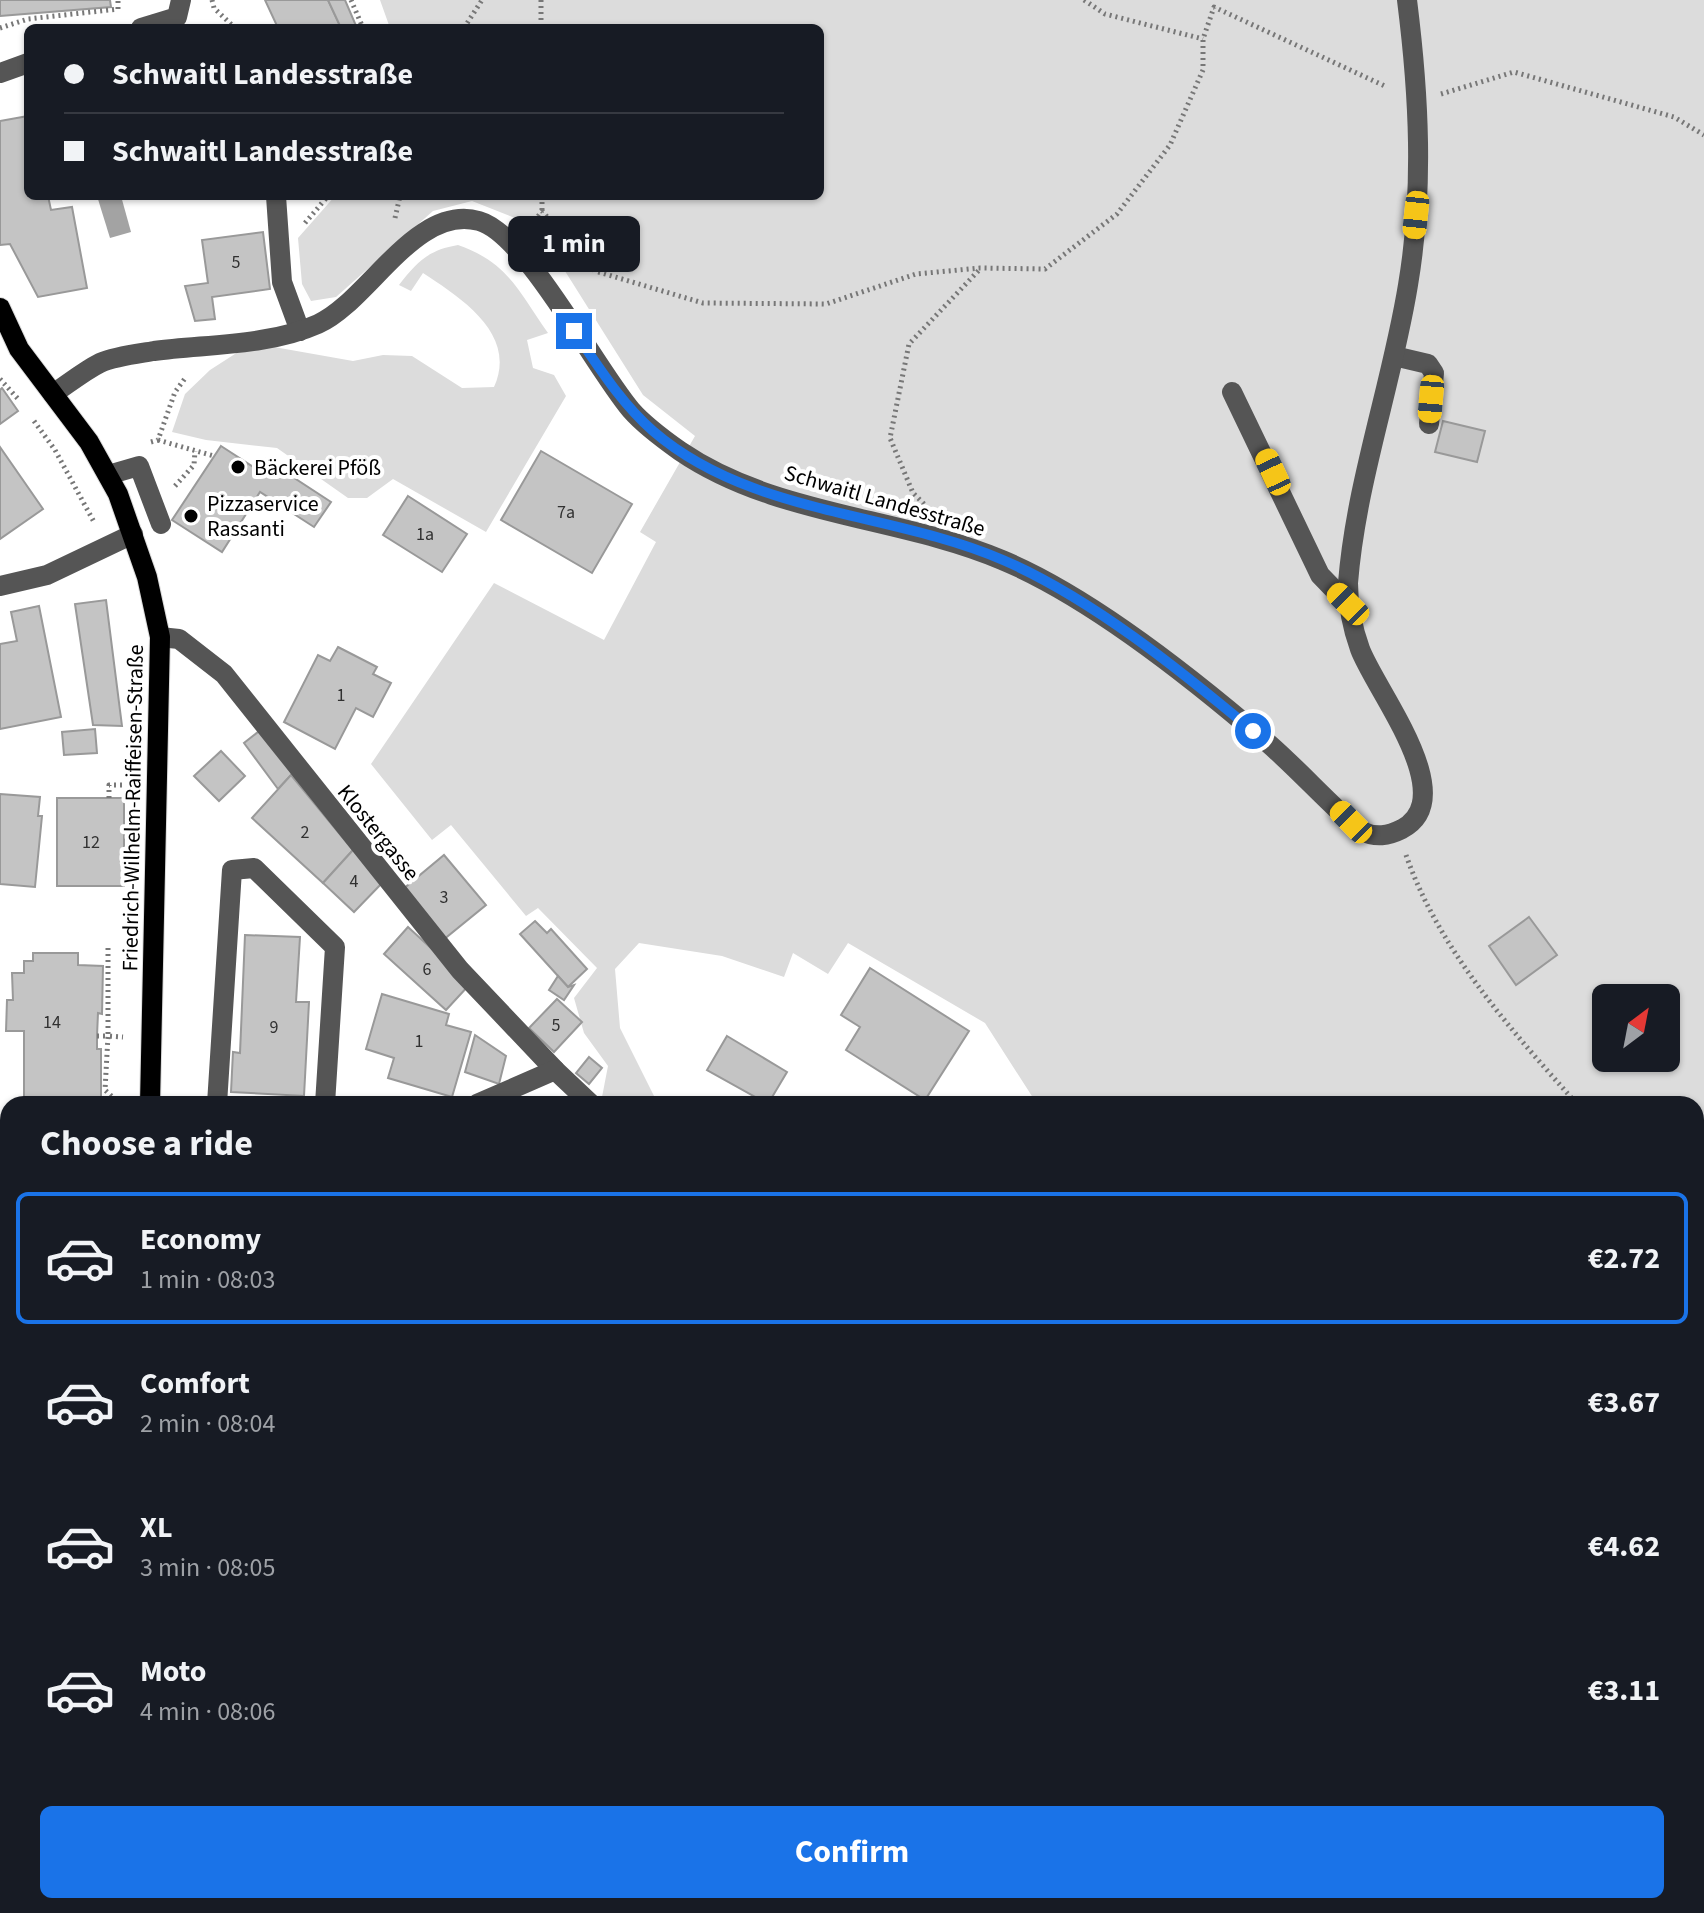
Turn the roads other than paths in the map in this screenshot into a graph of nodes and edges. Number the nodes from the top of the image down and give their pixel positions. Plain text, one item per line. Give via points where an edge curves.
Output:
1 (181, 0) edge
2 (1407, 0) edge
3 (154, 24) edge
4 (24, 64) edge
5 (0, 73) edge
6 (276, 200) edge
7 (0, 308) edge
8 (300, 331) junction
9 (0, 336) edge
10 (19, 349) junction
11 (1394, 356) junction
12 (1232, 392) dead end
13 (53, 394) junction
14 (1429, 424) dead end
15 (108, 475) junction
16 (161, 524) dead end
17 (133, 534) junction
18 (0, 586) edge
19 (1348, 604) junction
20 (160, 637) junction
21 (555, 1070) junction
22 (150, 1096) edge
23 (218, 1096) edge
24 (326, 1096) edge
25 (495, 1096) edge
26 (583, 1096) edge

1 - 3 street via 177,17
2 - 11 street via 1420,167 1409,283
4 - 5 street
6 - 8 street via 282,282
7 - 10 main road, Friedrich-Wilhelm-Raiffeisen-Straße
8 - 13 street via 128,355 101,363
8 - 19 street, Schwaitl Landesstraße via 340,311 406,246 442,224 478,221 516,245 632,411 682,452 714,471 785,498 971,548 1022,569 1077,601 1219,703 1361,831 1380,836 1408,826 1419,811 1424,783 1405,734 1361,652
9 - 10 main road, Friedrich-Wilhelm-Raiffeisen-Straße
10 - 13 main road, Friedrich-Wilhelm-Raiffeisen-Straße
11 - 14 street via 1428,364 1434,373
11 - 19 street via 1350,560
12 - 19 street via 1320,575
13 - 15 main road, Friedrich-Wilhelm-Raiffeisen-Straße
15 - 16 street via 139,466
15 - 17 main road, Friedrich-Wilhelm-Raiffeisen-Straße
17 - 18 street via 47,575
17 - 20 main road, Friedrich-Wilhelm-Raiffeisen-Straße
20 - 21 street, Klostergasse via 179,639 224,674 460,970
20 - 22 main road, Friedrich-Wilhelm-Raiffeisen-Straße
21 - 25 street
21 - 26 street, Klostergasse
23 - 24 street via 232,870 254,868 335,947

